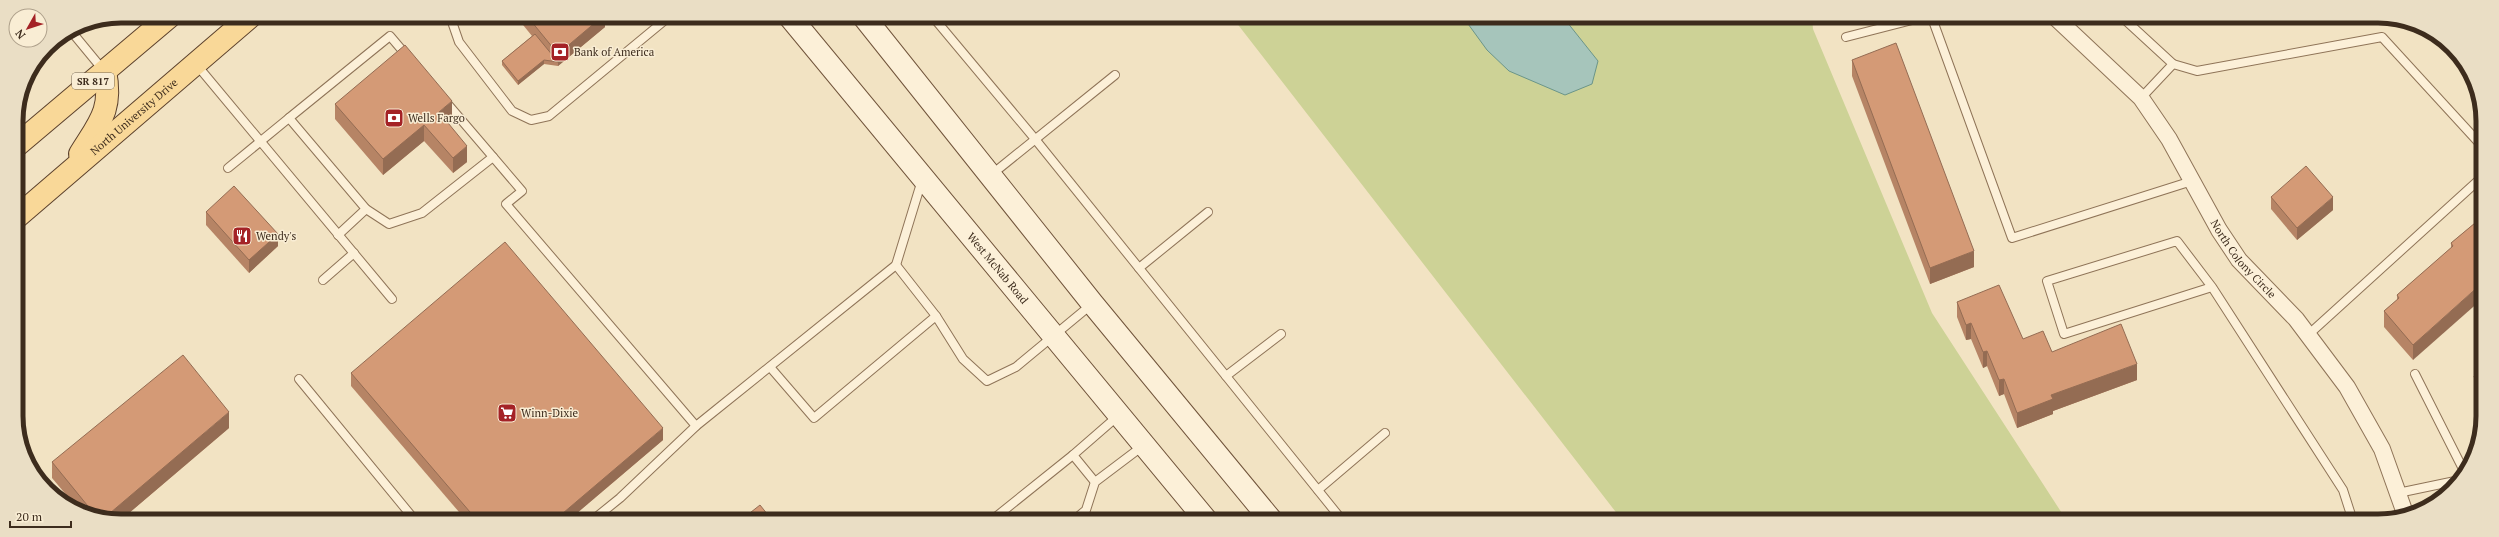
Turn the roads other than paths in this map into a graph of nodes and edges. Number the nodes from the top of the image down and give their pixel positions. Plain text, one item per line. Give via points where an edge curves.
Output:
1 (162, 23) edge
2 (243, 23) edge
3 (452, 23) edge
4 (662, 23) edge
5 (795, 23) edge
6 (869, 23) edge
7 (938, 23) edge
8 (1901, 23) edge
9 (1934, 23) edge
10 (2061, 23) edge
11 (2128, 23) edge
12 (74, 35) edge
13 (1846, 37) dead end
14 (411, 60) edge
15 (196, 64) junction
16 (2173, 64) junction
17 (105, 71) junction
18 (1115, 75) dead end
19 (442, 97) edge
20 (2141, 98) junction
21 (288, 118) junction
22 (1035, 139) junction
23 (23, 140) edge
24 (2476, 140) edge
25 (261, 141) junction
26 (493, 157) junction
27 (228, 168) dead end
28 (68, 172) junction
29 (924, 176) junction
30 (990, 176) junction
31 (2192, 181) junction
32 (2476, 183) edge
33 (366, 209) junction
34 (23, 212) edge
35 (1208, 212) dead end
36 (338, 235) junction
37 (354, 253) junction
38 (896, 265) junction
39 (1139, 268) junction
40 (323, 280) dead end
41 (2212, 287) junction
42 (392, 299) dead end
43 (1092, 303) junction
44 (936, 316) junction
45 (1281, 334) dead end
46 (2308, 335) junction
47 (1055, 336) junction
48 (770, 367) junction
49 (2415, 374) dead end
50 (1226, 376) junction
51 (299, 379) dead end
52 (1119, 414) junction
53 (696, 426) junction
54 (1385, 433) dead end
55 (1145, 444) junction
56 (1073, 455) junction
57 (2462, 467) edge
58 (1095, 482) junction
59 (2450, 482) edge
60 (1318, 490) junction
61 (2398, 493) junction
62 (2404, 510) edge
63 (410, 514) edge
64 (600, 514) edge
65 (999, 514) edge
66 (1081, 514) edge
67 (1201, 514) edge
68 (1266, 514) edge
69 (1337, 514) edge
70 (2351, 514) edge

1 - 17 main road, SR 817
2 - 15 main road, North University Drive
3 - 4 lane via 459,42 512,111 531,120 550,116
5 - 29 main road, West McNab Road
6 - 30 main road
7 - 22 lane
8 - 13 lane
9 - 31 lane via 2012,238
10 - 20 street, North Colony Circle
11 - 16 lane
12 - 17 lane
14 - 21 lane via 390,36
15 - 25 lane
15 - 28 main road, North University Drive
16 - 20 lane
16 - 24 lane via 2197,71 2382,37
17 - 23 main road, SR 817
17 - 28 main road via 109,91 103,117
18 - 22 lane
19 - 26 lane
20 - 31 street, North Colony Circle via 2169,139
21 - 25 lane
21 - 33 lane
22 - 30 lane
22 - 39 lane
25 - 27 lane
25 - 36 lane
26 - 33 lane via 422,213 389,224
26 - 53 lane via 522,191 506,204
28 - 34 main road, North University Drive
29 - 38 lane
29 - 47 main road, West McNab Road
30 - 43 main road
31 - 46 street, North Colony Circle via 2240,260
32 - 46 lane
33 - 36 lane
35 - 39 lane
36 - 37 lane
37 - 40 lane
37 - 42 lane
38 - 44 lane
38 - 48 lane
39 - 50 lane
41 - 41 lane via 2064,334 2047,281 2177,241
41 - 70 lane via 2344,490
43 - 47 lane
43 - 68 main road
44 - 47 lane via 963,359 987,381 1016,367
44 - 48 lane via 814,418
45 - 50 lane
46 - 61 street, North Colony Circle via 2347,387 2378,442
47 - 52 main road, West McNab Road
48 - 53 lane
49 - 57 lane
50 - 60 lane
51 - 63 lane
52 - 55 main road, West McNab Road
52 - 56 lane
53 - 64 lane
54 - 60 lane
55 - 58 lane
55 - 67 main road, West McNab Road
56 - 58 lane
56 - 65 lane
58 - 66 lane via 1086,510
59 - 61 lane
60 - 69 lane
61 - 62 street, North Colony Circle

